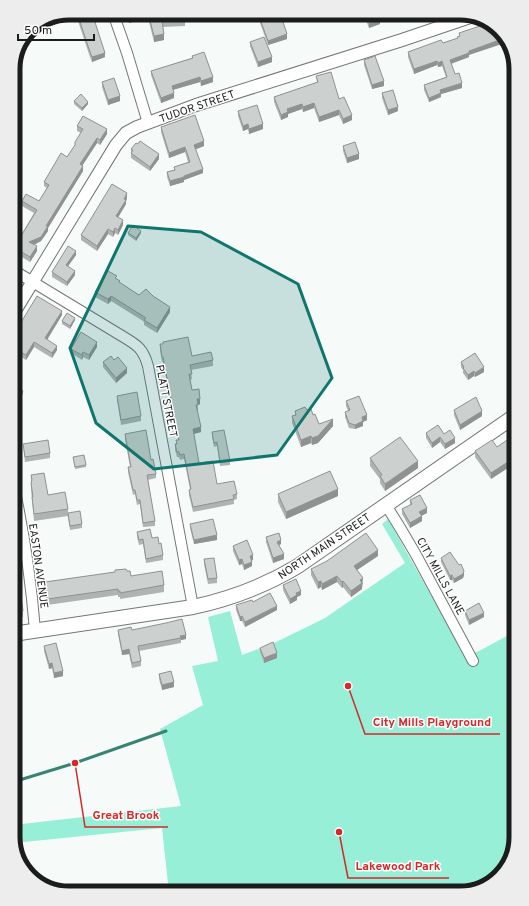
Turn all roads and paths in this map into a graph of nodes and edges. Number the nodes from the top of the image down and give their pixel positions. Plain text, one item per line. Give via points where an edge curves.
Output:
1 (115, 20) edge
2 (461, 20) edge
3 (148, 123) junction
4 (20, 274) edge
5 (33, 282) junction
6 (20, 303) edge
7 (509, 420) edge
8 (386, 505) junction
9 (20, 516) edge
10 (193, 607) junction
11 (35, 630) junction
12 (20, 633) edge
13 (473, 661) dead end

1 - 3 street
2 - 3 street, TUDOR STREET via 211,100
3 - 5 street, TUDOR STREET via 131,130 119,141
4 - 5 street, PLATT STREET
5 - 6 street, TUDOR STREET
5 - 10 street, PLATT STREET via 134,343 144,353
7 - 8 main road, NORTH MAIN STREET
8 - 10 main road, NORTH MAIN STREET via 277,578 233,596
8 - 13 street, CITY MILLS LANE
9 - 11 street, EASTON AVENUE
10 - 11 main road, NORTH MAIN STREET
11 - 12 main road, NORTH MAIN STREET

